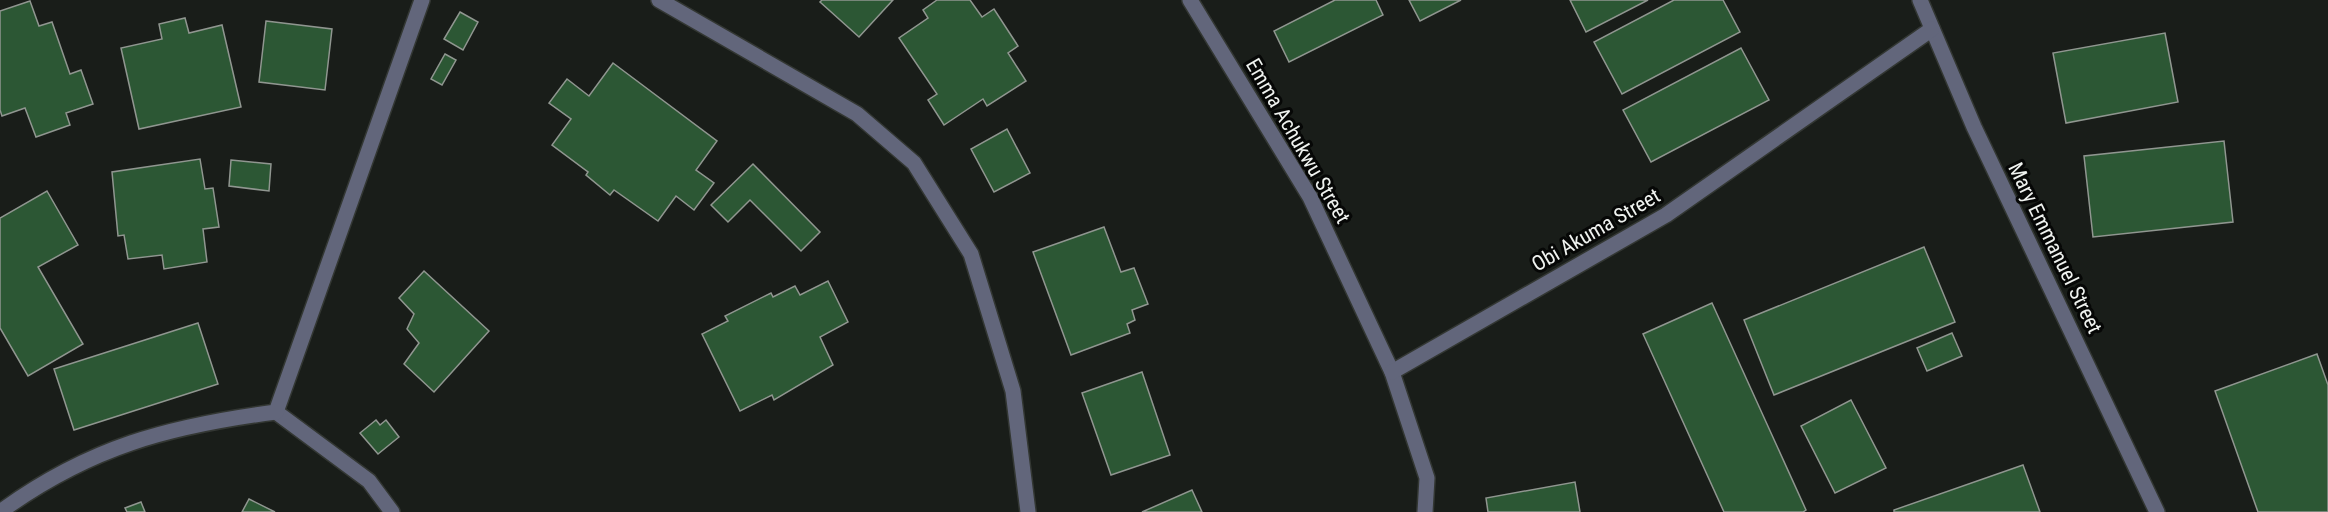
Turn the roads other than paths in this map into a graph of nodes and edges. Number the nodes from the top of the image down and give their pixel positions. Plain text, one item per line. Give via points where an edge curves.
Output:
1 (422, 0) edge
2 (658, 0) edge
3 (1190, 0) edge
4 (1920, 0) edge
5 (1932, 29) junction
6 (1392, 372) junction
7 (276, 412) junction
8 (0, 512) edge
9 (392, 512) edge
10 (1028, 512) edge
11 (1425, 512) edge
12 (2157, 512) edge

1 - 7 street
2 - 10 street via 857,114 914,163 971,254 1013,391
3 - 6 street, Emma Achukwu Street via 1310,197
4 - 5 street, Mary Emmanuel Street
5 - 6 street, Obi Akuma Street via 1666,215
5 - 12 street, Mary Emmanuel Street via 1974,127
6 - 11 street via 1427,478
7 - 8 street via 161,431 110,449 60,472
7 - 9 street via 369,481

